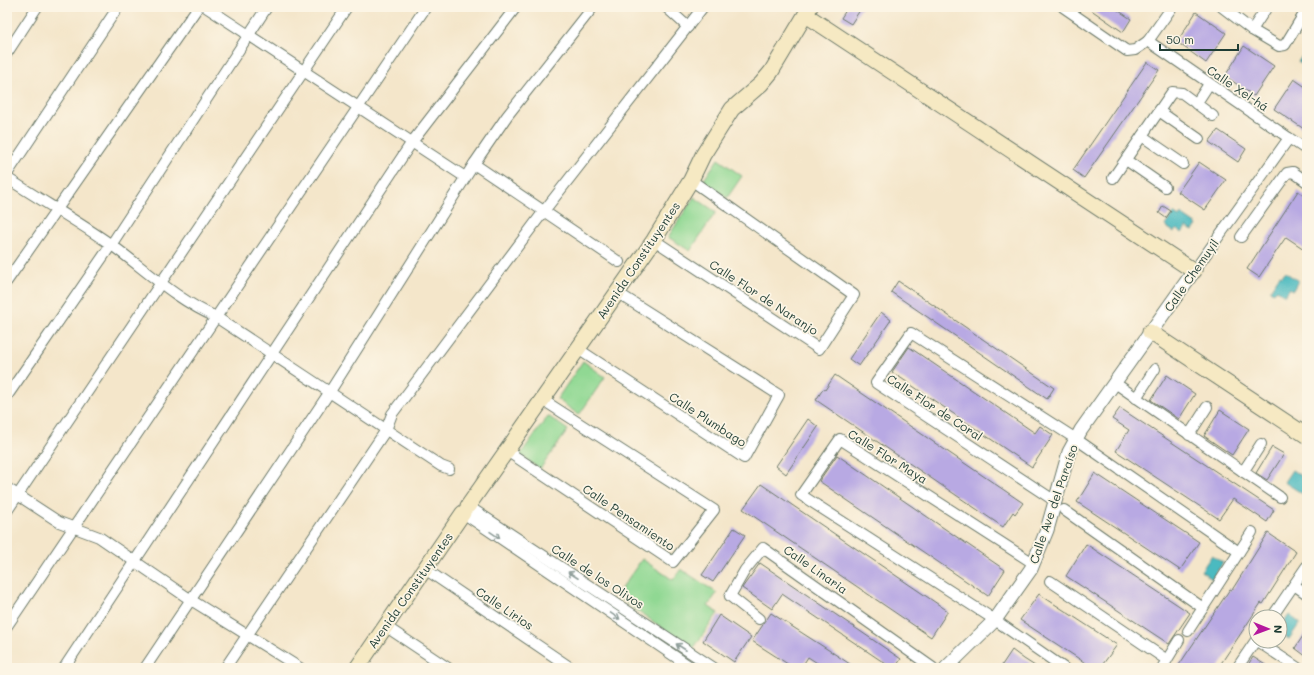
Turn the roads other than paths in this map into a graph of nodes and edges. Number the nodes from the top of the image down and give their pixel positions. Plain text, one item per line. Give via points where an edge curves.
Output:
1 (38, 7) edge
2 (118, 7) edge
3 (198, 7) edge
4 (206, 7) edge
5 (267, 7) edge
6 (347, 7) edge
7 (426, 7) edge
8 (516, 7) edge
9 (593, 7) edge
10 (666, 7) edge
11 (703, 7) edge
12 (1063, 7) edge
13 (1172, 7) edge
14 (1222, 7) edge
15 (1267, 7) edge
16 (1307, 9) edge
17 (808, 11) edge
18 (1237, 11) edge
19 (688, 27) junction
20 (1252, 30) junction
21 (248, 35) junction
22 (1148, 41) junction
23 (7, 53) edge
24 (304, 71) junction
25 (1209, 84) junction
26 (1196, 104) junction
27 (358, 106) junction
28 (1159, 111) junction
29 (1213, 116) dead end
30 (1142, 136) junction
31 (1289, 138) junction
32 (1199, 139) dead end
33 (412, 142) junction
34 (1307, 150) edge
35 (1126, 160) junction
36 (474, 164) junction
37 (1182, 164) dead end
38 (7, 174) edge
39 (465, 177) junction
40 (7, 178) edge
41 (1113, 178) dead end
42 (691, 180) junction
43 (1307, 182) edge
44 (1165, 187) dead end
45 (57, 211) junction
46 (544, 211) junction
47 (1241, 237) dead end
48 (654, 240) junction
49 (111, 245) junction
50 (619, 262) dead end
51 (1194, 272) junction
52 (7, 281) edge
53 (160, 284) junction
54 (618, 292) junction
55 (216, 317) junction
56 (1150, 332) junction
57 (578, 349) junction
58 (273, 355) junction
59 (1155, 369) dead end
60 (1115, 383) junction
61 (329, 393) junction
62 (7, 396) edge
63 (1136, 398) junction
64 (543, 400) junction
65 (1207, 407) dead end
66 (386, 430) junction
67 (1078, 434) junction
68 (1189, 435) junction
69 (1307, 436) edge
70 (1260, 444) dead end
71 (507, 451) junction
72 (449, 469) dead end
73 (1243, 472) junction
74 (7, 488) edge
75 (17, 495) junction
76 (1280, 497) dead end
77 (1059, 506) junction
78 (466, 509) junction
79 (7, 511) edge
80 (74, 529) junction
81 (1252, 532) dead end
82 (1239, 552) junction
83 (135, 563) junction
84 (1033, 563) junction
85 (1306, 567) edge
86 (425, 569) junction
87 (1050, 581) dead end
88 (1294, 585) junction
89 (1307, 594) edge
90 (191, 600) junction
91 (1203, 608) junction
92 (1278, 609) edge
93 (759, 619) dead end
94 (995, 620) junction
95 (7, 626) edge
96 (385, 626) junction
97 (1188, 631) dead end
98 (247, 636) junction
99 (1179, 640) dead end
100 (1250, 649) edge
101 (1270, 649) edge
102 (1164, 664) edge
103 (1239, 665) dead end
104 (64, 668) edge
105 (146, 668) edge
106 (225, 668) edge
107 (300, 668) edge
108 (357, 668) edge
109 (448, 668) edge
110 (571, 668) edge
111 (692, 668) edge
112 (714, 668) edge
113 (933, 668) edge
114 (946, 668) edge
115 (1064, 668) edge
116 (1298, 668) edge

1 - 23 street
2 - 38 street
3 - 45 street
4 - 21 street
5 - 21 street
6 - 24 street
7 - 27 street
8 - 33 street
9 - 36 street via 507,116
10 - 19 street
11 - 19 street
12 - 22 street via 1127,50 1135,50
13 - 22 street
14 - 18 street
15 - 20 street
16 - 20 street via 1285,45 1278,46
17 - 42 main road, Avenida Constituyentes via 771,72 732,109 703,155
17 - 51 main road
18 - 20 street
19 - 46 street
21 - 24 street
21 - 49 street
22 - 25 street, Calle Xel-há
24 - 27 street
24 - 53 street
25 - 26 street
25 - 31 street, Calle Xel-há
26 - 28 street via 1182,93 1172,92
26 - 29 street
27 - 33 street
27 - 55 street
28 - 30 street
28 - 32 street
30 - 35 street
30 - 37 street
31 - 34 street
31 - 51 street, Calle Chemuyil
33 - 39 street
33 - 58 street
35 - 41 street
35 - 44 street
36 - 39 street
36 - 46 street
39 - 61 street
40 - 45 street
42 - 48 main road, Avenida Constituyentes
42 - 48 street, Calle Flor de Naranjo via 854,295 820,350
43 - 47 street via 1293,172 1287,173
45 - 49 street
45 - 52 street
46 - 50 street
46 - 66 street via 392,414
48 - 54 main road, Avenida Constituyentes
49 - 53 street via 149,272
49 - 62 street
51 - 56 street, Calle Chemuyil
53 - 55 street
53 - 75 street
54 - 57 main road, Avenida Constituyentes
54 - 57 street, Calle Plumbago via 779,395 744,458
55 - 58 street
55 - 80 street
56 - 60 street, Calle Chemuyil
56 - 69 main road
57 - 64 main road, Avenida Constituyentes
58 - 61 street
58 - 83 street
59 - 63 street
60 - 63 street
60 - 67 street, Calle Chemuyil
61 - 66 street
61 - 90 street
63 - 68 street
64 - 71 main road, Avenida Constituyentes
64 - 71 street, Calle Pensamiento via 714,510 673,562
65 - 68 street
66 - 72 street
66 - 98 street
67 - 77 street, Calle Ave del Paraíso via 1069,452
67 - 77 street, Calle Flor de Coral via 911,334 876,383
67 - 82 street
68 - 73 street
70 - 73 street
71 - 78 main road, Avenida Constituyentes
73 - 76 street
74 - 75 street
75 - 79 street
75 - 80 street
77 - 84 street, Calle Ave del Paraíso
77 - 91 street
78 - 86 main road, Avenida Constituyentes
78 -> 111 street, Calle de los Olivos
112 -> 78 street, Calle de los Olivos
80 - 83 street via 99,537
80 - 95 street
81 - 82 street
82 - 91 street
83 - 90 street
83 - 104 street
84 - 94 street, Calle Ave del Paraíso
84 - 94 street, Calle Flor Maya via 840,439 801,495
85 - 88 street
86 - 96 main road, Avenida Constituyentes
86 - 110 street, Calle Lirios
87 - 102 street
88 - 89 street
88 - 92 street
90 - 98 street
90 - 105 street
91 - 97 street
93 - 113 street, Calle Linaria via 730,596 745,570 763,548
94 - 114 street, Calle Ave del Paraíso
94 - 115 street
96 - 108 main road, Avenida Constituyentes
96 - 109 street
98 - 106 street
98 - 107 street
99 - 102 street
100 - 103 street
101 - 116 street

